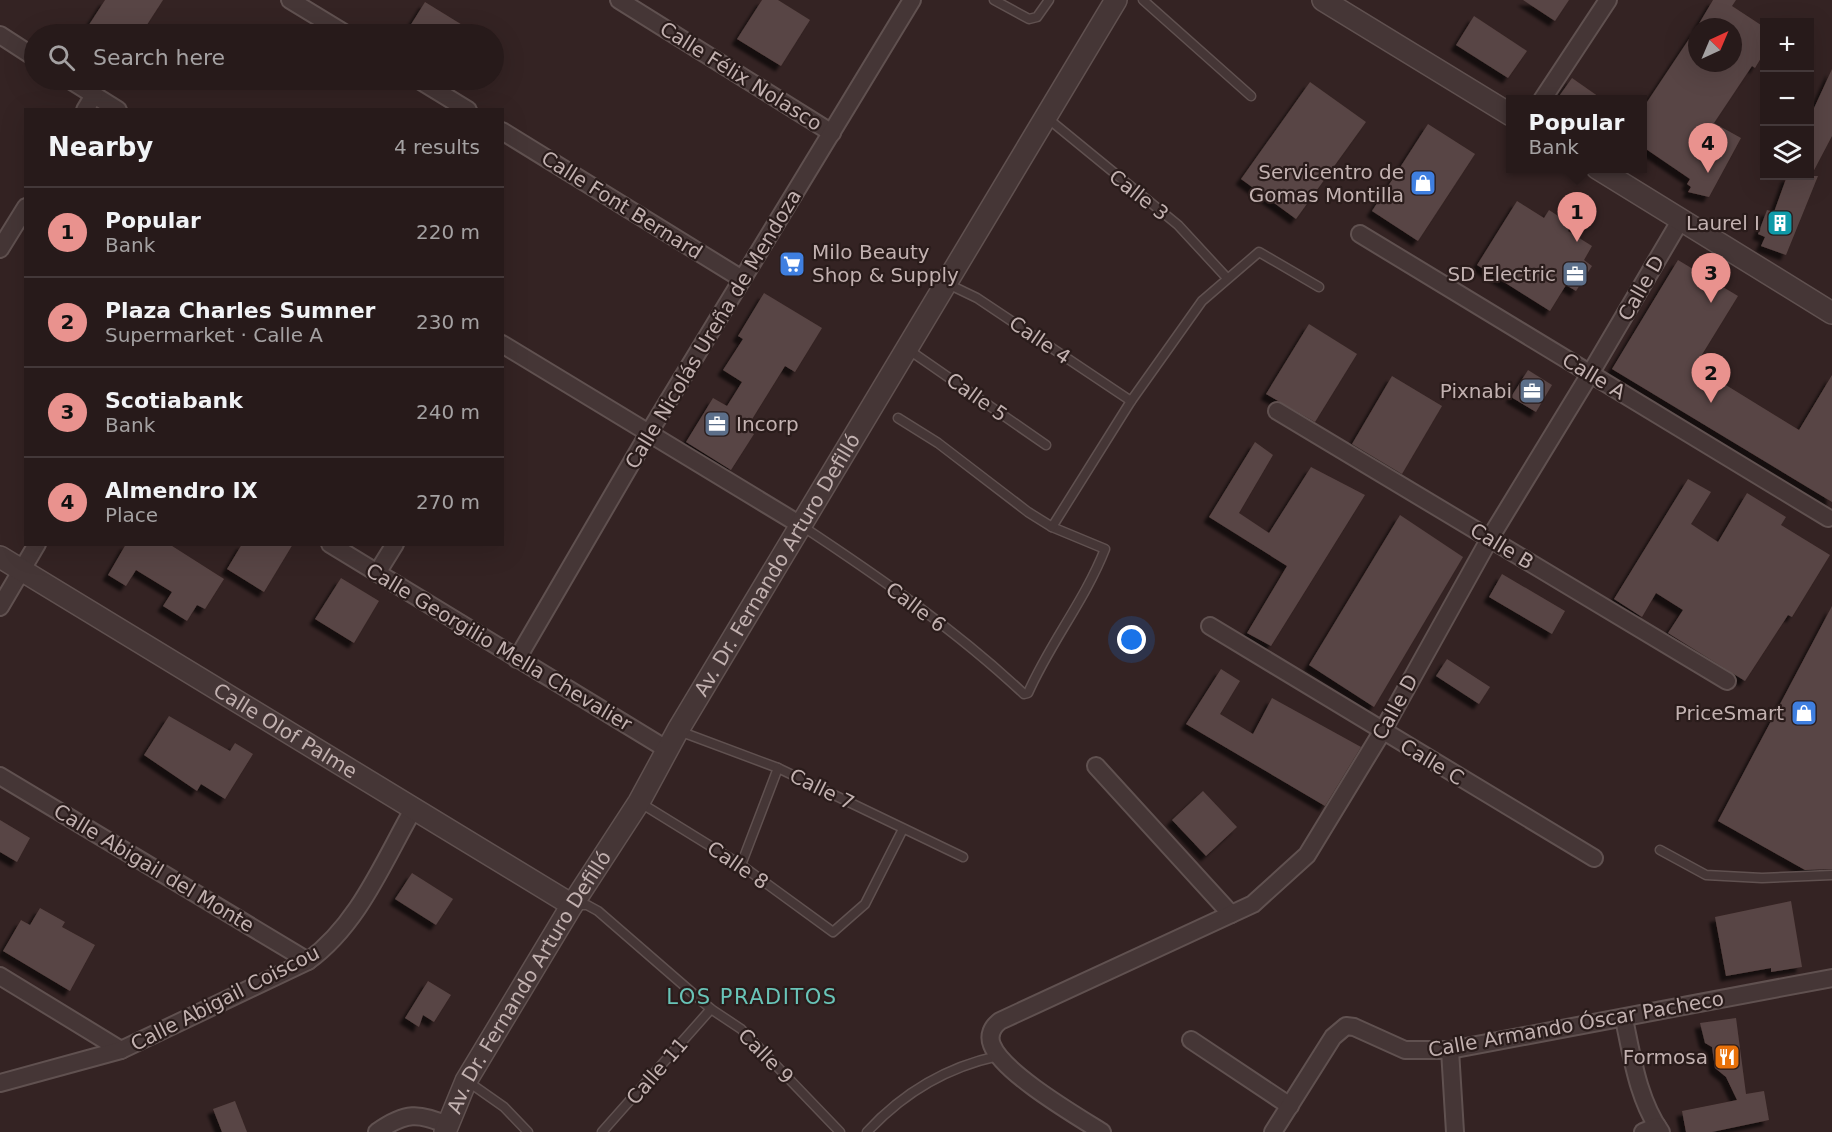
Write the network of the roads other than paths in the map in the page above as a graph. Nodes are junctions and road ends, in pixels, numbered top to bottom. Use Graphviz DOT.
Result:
graph roads {
  1 [pos="290,0"];
  2 [pos="619,0"];
  3 [pos="912,0"];
  4 [pos="994,0"];
  5 [pos="1048,0"];
  6 [pos="1116,0"];
  7 [pos="1143,0"];
  8 [pos="1323,0"];
  9 [pos="1608,0"];
  10 [pos="330,24"];
  11 [pos="0,35"];
  12 [pos="24,51"];
  13 [pos="86,90"];
  14 [pos="435,90"];
  15 [pos="94,95"];
  16 [pos="1545,95"];
  17 [pos="1251,96"];
  18 [pos="86,108"];
  19 [pos="115,108"];
  20 [pos="465,108"];
  21 [pos="1506,112"];
  22 [pos="1045,117"];
  23 [pos="504,132"];
  24 [pos="832,133"];
  25 [pos="1605,173"];
  26 [pos="24,210"];
  27 [pos="1680,220"];
  28 [pos="1360,234"];
  29 [pos="0,249"];
  30 [pos="1227,278"];
  31 [pos="742,279"];
  32 [pos="947,284"];
  33 [pos="1319,287"];
  34 [pos="1832,313"];
  35 [pos="507,347"];
  36 [pos="908,349"];
  37 [pos="1590,374"];
  38 [pos="1131,401"];
  39 [pos="1277,411"];
  40 [pos="898,418"];
  41 [pos="650,431"];
  42 [pos="1046,445"];
  43 [pos="1828,518"];
  44 [pos="802,526"];
  45 [pos="1052,527"];
  46 [pos="1490,538"];
  47 [pos="36,546"];
  48 [pos="333,546"];
  49 [pos="394,546"];
  50 [pos="0,556"];
  51 [pos="22,571"];
  52 [pos="378,573"];
  53 [pos="0,607"];
  54 [pos="1210,626"];
  55 [pos="517,659"];
  56 [pos="1727,681"];
  57 [pos="678,730"];
  58 [pos="1382,732"];
  59 [pos="668,750"];
  60 [pos="1096,766"];
  61 [pos="778,768"];
  62 [pos="0,776"];
  63 [pos="639,802"];
  64 [pos="414,808"];
  65 [pos="903,829"];
  66 [pos="1660,850"];
  67 [pos="963,857"];
  68 [pos="1594,858"];
  69 [pos="741,865"];
  70 [pos="1832,875"];
  71 [pos="572,905"];
  72 [pos="1231,914"];
  73 [pos="308,961"];
  74 [pos="0,976"];
  75 [pos="1832,978"];
  76 [pos="711,1009"];
  77 [pos="1624,1019"];
  78 [pos="1191,1040"];
  79 [pos="121,1050"];
  80 [pos="1450,1050"];
  81 [pos="998,1056"];
  82 [pos="466,1081"];
  83 [pos="0,1083"];
  84 [pos="1290,1106"];
  85 [pos="1096,1128"];
  86 [pos="447,1129"];
  87 [pos="1654,1130"];
  88 [pos="377,1132"];
  89 [pos="528,1132"];
  90 [pos="602,1132"];
  91 [pos="840,1132"];
  92 [pos="867,1132"];
  93 [pos="1074,1132"];
  94 [pos="1273,1132"];
  95 [pos="1455,1132"];
  1 -- 10 [label="street"];
  2 -- 24 [label="street, Calle Félix Nolasco"];
  3 -- 24 [label="street, Calle Nicolás Ureña de Mendoza"];
  4 -- 5 [label="lane"];
  6 -- 22 [label="street, Av. Dr. Fernando Arturo Defilló"];
  7 -- 17 [label="lane"];
  8 -- 21 [label="street"];
  9 -- 16 [label="street"];
  11 -- 12 [label="street"];
  13 -- 15 [label="street"];
  14 -- 20 [label="street"];
  15 -- 18 [label="street"];
  15 -- 19 [label="street"];
  22 -- 30 [label="lane, Calle 3"];
  22 -- 32 [label="street, Av. Dr. Fernando Arturo Defilló"];
  23 -- 31 [label="street, Calle Font Bernard"];
  24 -- 31 [label="street, Calle Nicolás Ureña de Mendoza"];
  25 -- 27 [label="street"];
  26 -- 29 [label="street"];
  27 -- 34 [label="street"];
  27 -- 37 [label="street, Calle D"];
  28 -- 37 [label="street, Calle A"];
  30 -- 33 [label="lane"];
  30 -- 38 [label="lane"];
  31 -- 41 [label="street, Calle Nicolás Ureña de Mendoza"];
  32 -- 36 [label="street, Av. Dr. Fernando Arturo Defilló"];
  32 -- 38 [label="lane, Calle 4"];
  35 -- 41 [label="street"];
  36 -- 42 [label="lane, Calle 5"];
  36 -- 44 [label="street, Av. Dr. Fernando Arturo Defilló"];
  37 -- 43 [label="street, Calle A"];
  37 -- 46 [label="street, Calle D"];
  38 -- 45 [label="lane"];
  39 -- 46 [label="street, Calle B"];
  40 -- 45 [label="lane"];
  41 -- 44 [label="street"];
  41 -- 55 [label="street, Calle Nicolás Ureña de Mendoza"];
  44 -- 45 [label="lane, Calle 6"];
  44 -- 57 [label="street, Av. Dr. Fernando Arturo Defilló"];
  46 -- 56 [label="street, Calle B"];
  46 -- 58 [label="street, Calle D"];
  47 -- 51 [label="street"];
  48 -- 52 [label="street, Calle Georgilio Mella Chevalier"];
  49 -- 52 [label="street"];
  50 -- 51 [label="street, Calle Olof Palme"];
  51 -- 53 [label="street"];
  51 -- 64 [label="street, Calle Olof Palme"];
  52 -- 55 [label="street, Calle Georgilio Mella Chevalier"];
  54 -- 58 [label="street, Calle C"];
  55 -- 59 [label="street, Calle Georgilio Mella Chevalier"];
  57 -- 59 [label="street, Av. Dr. Fernando Arturo Defilló"];
  57 -- 61 [label="lane, Calle 7"];
  58 -- 68 [label="street, Calle C"];
  58 -- 72 [label="street, Calle D"];
  59 -- 63 [label="street, Av. Dr. Fernando Arturo Defilló"];
  60 -- 72 [label="street"];
  61 -- 65 [label="lane, Calle 7"];
  61 -- 69 [label="lane"];
  62 -- 73 [label="street, Calle Abigail del Monte"];
  63 -- 69 [label="lane, Calle 8"];
  63 -- 71 [label="street, Av. Dr. Fernando Arturo Defilló"];
  64 -- 71 [label="street, Calle Olof Palme"];
  64 -- 73 [label="street, Calle Abigail Coiscou"];
  65 -- 67 [label="lane, Calle 7"];
  65 -- 69 [label="lane, Calle 8"];
  66 -- 70 [label="lane"];
  71 -- 76 [label="lane, Calle 9"];
  71 -- 82 [label="street, Av. Dr. Fernando Arturo Defilló"];
  72 -- 81 [label="street, Calle D"];
  73 -- 79 [label="street, Calle Abigail Coiscou"];
  74 -- 79 [label="street"];
  75 -- 77 [label="street, Calle Armando Óscar Pacheco"];
  76 -- 90 [label="lane, Calle 11"];
  76 -- 91 [label="lane, Calle 9"];
  77 -- 80 [label="street, Calle Armando Óscar Pacheco"];
  77 -- 87 [label="street"];
  78 -- 84 [label="street"];
  79 -- 83 [label="street, Calle Abigail Coiscou"];
  80 -- 84 [label="street, Calle Armando Óscar Pacheco"];
  80 -- 95 [label="street"];
  81 -- 85 [label="street"];
  81 -- 92 [label="lane"];
  82 -- 86 [label="street, Av. Dr. Fernando Arturo Defilló"];
  82 -- 89 [label="lane"];
  84 -- 94 [label="street, Calle Armando Óscar Pacheco"];
  85 -- 93 [label="street"];
  86 -- 88 [label="street"];
}
